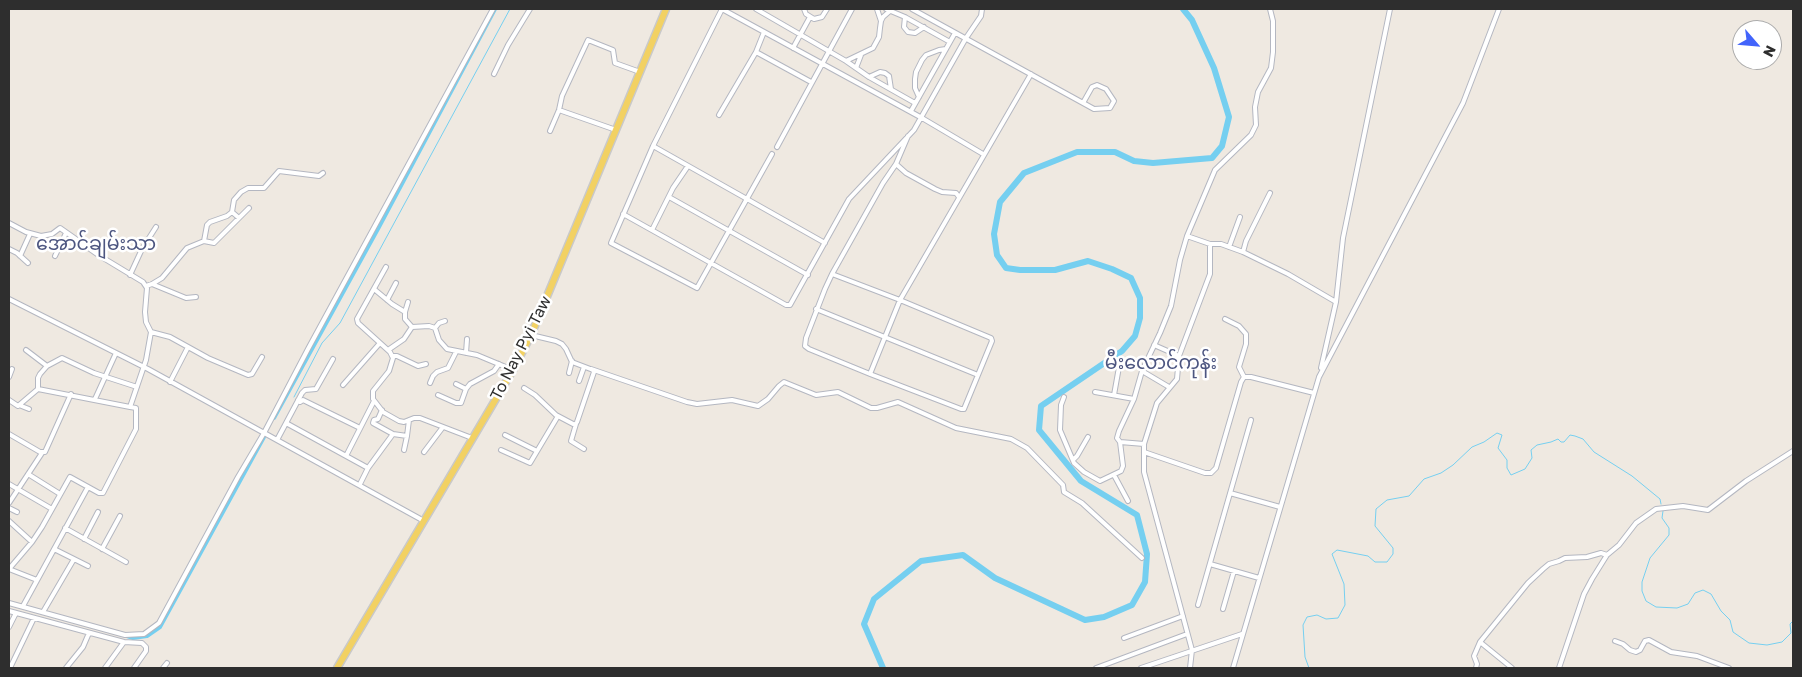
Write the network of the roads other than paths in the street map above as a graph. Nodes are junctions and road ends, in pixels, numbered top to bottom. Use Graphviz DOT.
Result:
graph roads {
  1 [pos="492,9"];
  2 [pos="530,9"];
  3 [pos="666,9"];
  4 [pos="722,9"];
  5 [pos="756,9"];
  6 [pos="804,9"];
  7 [pos="827,9"];
  8 [pos="852,9"];
  9 [pos="877,9"];
  10 [pos="888,9"];
  11 [pos="912,9"];
  12 [pos="982,9"];
  13 [pos="1270,9"];
  14 [pos="1390,9"];
  15 [pos="1498,9"];
  16 [pos="810,17"];
  17 [pos="905,17"];
  18 [pos="881,21"];
  19 [pos="924,27"];
  20 [pos="764,32"];
  21 [pos="801,33"];
  22 [pos="955,33"];
  23 [pos="966,38"];
  24 [pos="950,42"];
  25 [pos="793,48"];
  26 [pos="829,49"];
  27 [pos="946,49"];
  28 [pos="756,52"];
  29 [pos="860,55"];
  30 [pos="846,61"];
  31 [pos="821,64"];
  32 [pos="856,68"];
  33 [pos="640,72"];
  34 [pos="494,74"];
  35 [pos="1031,74"];
  36 [pos="869,77"];
  37 [pos="812,82"];
  38 [pos="891,89"];
  39 [pos="919,97"];
  40 [pos="915,103"];
  41 [pos="1083,103"];
  42 [pos="559,110"];
  43 [pos="910,111"];
  44 [pos="719,116"];
  45 [pos="922,118"];
  46 [pos="616,130"];
  47 [pos="550,131"];
  48 [pos="908,136"];
  49 [pos="653,146"];
  50 [pos="776,147"];
  51 [pos="772,154"];
  52 [pos="984,154"];
  53 [pos="896,164"];
  54 [pos="688,166"];
  55 [pos="323,173"];
  56 [pos="1270,194"];
  57 [pos="669,196"];
  58 [pos="959,196"];
  59 [pos="747,199"];
  60 [pos="249,208"];
  61 [pos="232,212"];
  62 [pos="623,214"];
  63 [pos="1240,217"];
  64 [pos="239,218"];
  65 [pos="9,222"];
  66 [pos="156,226"];
  67 [pos="652,230"];
  68 [pos="729,231"];
  69 [pos="66,233"];
  70 [pos="30,234"];
  71 [pos="1187,236"];
  72 [pos="204,241"];
  73 [pos="825,243"];
  74 [pos="1210,244"];
  75 [pos="1229,247"];
  76 [pos="9,249"];
  77 [pos="1243,252"];
  78 [pos="20,256"];
  79 [pos="55,256"];
  80 [pos="28,263"];
  81 [pos="711,263"];
  82 [pos="386,267"];
  83 [pos="832,274"];
  84 [pos="130,275"];
  85 [pos="808,275"];
  86 [pos="396,283"];
  87 [pos="152,284"];
  88 [pos="146,286"];
  89 [pos="374,289"];
  90 [pos="196,297"];
  91 [pos="9,299"];
  92 [pos="387,300"];
  93 [pos="900,300"];
  94 [pos="408,302"];
  95 [pos="1336,302"];
  96 [pos="816,309"];
  97 [pos="405,312"];
  98 [pos="1226,319"];
  99 [pos="445,321"];
  100 [pos="412,327"];
  101 [pos="435,328"];
  102 [pos="151,332"];
  103 [pos="532,335"];
  104 [pos="885,337"];
  105 [pos="467,339"];
  106 [pos="380,343"];
  107 [pos="1154,344"];
  108 [pos="188,347"];
  109 [pos="26,350"];
  110 [pos="388,350"];
  111 [pos="456,352"];
  112 [pos="116,353"];
  113 [pos="466,353"];
  114 [pos="392,356"];
  115 [pos="1179,356"];
  116 [pos="262,357"];
  117 [pos="333,359"];
  118 [pos="572,361"];
  119 [pos="426,364"];
  120 [pos="499,364"];
  121 [pos="47,366"];
  122 [pos="584,367"];
  123 [pos="1119,367"];
  124 [pos="144,368"];
  125 [pos="12,369"];
  126 [pos="591,369"];
  127 [pos="512,370"];
  128 [pos="1142,372"];
  129 [pos="569,373"];
  130 [pos="870,374"];
  131 [pos="978,375"];
  132 [pos="9,377"];
  133 [pos="104,377"];
  134 [pos="1244,377"];
  135 [pos="1319,377"];
  136 [pos="579,381"];
  137 [pos="170,382"];
  138 [pos="430,382"];
  139 [pos="456,384"];
  140 [pos="343,385"];
  141 [pos="137,387"];
  142 [pos="1169,387"];
  143 [pos="524,388"];
  144 [pos="38,389"];
  145 [pos="466,389"];
  146 [pos="1095,392"];
  147 [pos="1314,393"];
  148 [pos="71,394"];
  149 [pos="438,395"];
  150 [pos="1114,395"];
  151 [pos="1064,397"];
  152 [pos="95,399"];
  153 [pos="1134,399"];
  154 [pos="9,400"];
  155 [pos="298,400"];
  156 [pos="374,401"];
  157 [pos="19,405"];
  158 [pos="130,407"];
  159 [pos="29,409"];
  160 [pos="382,410"];
  161 [pos="558,416"];
  162 [pos="409,420"];
  163 [pos="1251,420"];
  164 [pos="286,423"];
  165 [pos="576,424"];
  166 [pos="443,427"];
  167 [pos="360,428"];
  168 [pos="265,434"];
  169 [pos="393,434"];
  170 [pos="9,435"];
  171 [pos="505,435"];
  172 [pos="408,436"];
  173 [pos="472,438"];
  174 [pos="1088,438"];
  175 [pos="277,440"];
  176 [pos="1120,442"];
  177 [pos="1144,444"];
  178 [pos="584,449"];
  179 [pos="404,450"];
  180 [pos="501,450"];
  181 [pos="537,451"];
  182 [pos="1793,451"];
  183 [pos="42,452"];
  184 [pos="424,452"];
  185 [pos="1144,452"];
  186 [pos="346,456"];
  187 [pos="1073,460"];
  188 [pos="368,468"];
  189 [pos="28,474"];
  190 [pos="1114,475"];
  191 [pos="9,484"];
  192 [pos="360,484"];
  193 [pos="88,487"];
  194 [pos="18,489"];
  195 [pos="1230,493"];
  196 [pos="60,494"];
  197 [pos="1128,501"];
  198 [pos="9,503"];
  199 [pos="1280,507"];
  200 [pos="9,508"];
  201 [pos="52,509"];
  202 [pos="17,512"];
  203 [pos="98,512"];
  204 [pos="120,516"];
  205 [pos="9,521"];
  206 [pos="424,521"];
  207 [pos="65,528"];
  208 [pos="84,539"];
  209 [pos="32,542"];
  210 [pos="54,549"];
  211 [pos="102,549"];
  212 [pos="1608,555"];
  213 [pos="1142,558"];
  214 [pos="74,559"];
  215 [pos="126,562"];
  216 [pos="1210,564"];
  217 [pos="88,566"];
  218 [pos="9,569"];
  219 [pos="1234,571"];
  220 [pos="1259,578"];
  221 [pos="37,580"];
  222 [pos="9,603"];
  223 [pos="1198,605"];
  224 [pos="22,606"];
  225 [pos="1223,610"];
  226 [pos="9,611"];
  227 [pos="43,612"];
  228 [pos="16,613"];
  229 [pos="1183,616"];
  230 [pos="34,618"];
  231 [pos="9,627"];
  232 [pos="89,633"];
  233 [pos="1187,634"];
  234 [pos="1242,634"];
  235 [pos="1124,638"];
  236 [pos="1615,641"];
  237 [pos="124,642"];
  238 [pos="1480,642"];
  239 [pos="1192,650"];
  240 [pos="167,663"];
  241 [pos="10,668"];
  242 [pos="66,668"];
  243 [pos="105,668"];
  244 [pos="134,668"];
  245 [pos="163,668"];
  246 [pos="337,668"];
  247 [pos="1096,668"];
  248 [pos="1141,668"];
  249 [pos="1190,668"];
  250 [pos="1233,668"];
  251 [pos="1476,668"];
  252 [pos="1512,668"];
  253 [pos="1559,668"];
  254 [pos="1729,668"];
  1 -- 168 [label="street"];
  2 -- 34 [label="street"];
  3 -- 33 [label="main road, To Nay Pyi Taw"];
  4 -- 20 [label="street"];
  4 -- 49 [label="street"];
  5 -- 21 [label="street"];
  6 -- 16 [label="street"];
  7 -- 16 [label="street"];
  8 -- 26 [label="street"];
  9 -- 18 [label="street"];
  10 -- 17 [label="street"];
  10 -- 18 [label="street"];
  11 -- 22 [label="street"];
  12 -- 23 [label="street"];
  13 -- 71 [label="street"];
  14 -- 95 [label="street"];
  15 -- 135 [label="street"];
  16 -- 21 [label="street"];
  17 -- 19 [label="street"];
  17 -- 19 [label="street"];
  18 -- 29 [label="street"];
  19 -- 24 [label="street"];
  20 -- 25 [label="street"];
  20 -- 28 [label="street"];
  21 -- 25 [label="street"];
  21 -- 26 [label="street"];
  22 -- 23 [label="street"];
  22 -- 24 [label="street"];
  23 -- 35 [label="street"];
  23 -- 45 [label="street"];
  24 -- 27 [label="street"];
  25 -- 31 [label="street"];
  26 -- 30 [label="street"];
  26 -- 31 [label="street"];
  27 -- 39 [label="street"];
  27 -- 39 [label="street"];
  28 -- 37 [label="street"];
  28 -- 44 [label="street"];
  29 -- 30 [label="street"];
  29 -- 32 [label="street"];
  30 -- 32 [label="street"];
  31 -- 37 [label="street"];
  31 -- 43 [label="street"];
  32 -- 36 [label="street"];
  33 -- 42 [label="street"];
  33 -- 46 [label="main road, To Nay Pyi Taw"];
  35 -- 41 [label="street"];
  35 -- 52 [label="street"];
  36 -- 38 [label="street"];
  36 -- 38 [label="street"];
  37 -- 50 [label="street"];
  38 -- 40 [label="street"];
  39 -- 40 [label="street"];
  40 -- 43 [label="street"];
  41 -- 41 [label="street"];
  42 -- 46 [label="street"];
  42 -- 47 [label="street"];
  43 -- 45 [label="street"];
  45 -- 48 [label="street"];
  45 -- 52 [label="street"];
  46 -- 103 [label="main road, To Nay Pyi Taw"];
  48 -- 53 [label="street"];
  48 -- 73 [label="street"];
  49 -- 54 [label="street"];
  49 -- 62 [label="street"];
  51 -- 59 [label="street"];
  52 -- 58 [label="street"];
  53 -- 58 [label="street"];
  53 -- 83 [label="street"];
  54 -- 57 [label="street"];
  54 -- 59 [label="street"];
  55 -- 61 [label="street"];
  56 -- 77 [label="street"];
  57 -- 67 [label="street"];
  57 -- 68 [label="street"];
  58 -- 93 [label="street"];
  59 -- 68 [label="street"];
  59 -- 73 [label="street"];
  60 -- 64 [label="street"];
  61 -- 64 [label="street"];
  61 -- 72 [label="street"];
  62 -- 67 [label="street"];
  62 -- 81 [label="street"];
  63 -- 75 [label="street"];
  64 -- 72 [label="street"];
  65 -- 70 [label="street"];
  66 -- 84 [label="street"];
  67 -- 81 [label="street"];
  68 -- 81 [label="street"];
  68 -- 85 [label="street"];
  69 -- 70 [label="street"];
  69 -- 79 [label="street"];
  69 -- 84 [label="street"];
  70 -- 78 [label="street"];
  71 -- 74 [label="street"];
  71 -- 107 [label="street"];
  72 -- 87 [label="street"];
  73 -- 85 [label="street"];
  74 -- 75 [label="street"];
  74 -- 115 [label="street"];
  75 -- 77 [label="street"];
  76 -- 78 [label="street"];
  77 -- 95 [label="street"];
  78 -- 80 [label="street"];
  81 -- 85 [label="street"];
  82 -- 89 [label="street"];
  83 -- 93 [label="street"];
  83 -- 96 [label="street"];
  84 -- 88 [label="street"];
  86 -- 92 [label="street"];
  87 -- 88 [label="street"];
  87 -- 90 [label="street"];
  88 -- 102 [label="street"];
  89 -- 92 [label="street"];
  89 -- 106 [label="street"];
  91 -- 112 [label="street"];
  92 -- 97 [label="street"];
  93 -- 104 [label="street"];
  93 -- 131 [label="street"];
  94 -- 97 [label="street"];
  95 -- 135 [label="street"];
  96 -- 104 [label="street"];
  96 -- 130 [label="street"];
  97 -- 100 [label="street"];
  98 -- 134 [label="street"];
  99 -- 101 [label="street"];
  100 -- 101 [label="street"];
  100 -- 110 [label="street"];
  101 -- 111 [label="street"];
  102 -- 108 [label="street"];
  102 -- 124 [label="street"];
  103 -- 118 [label="street"];
  103 -- 127 [label="main road, To Nay Pyi Taw"];
  104 -- 130 [label="street"];
  104 -- 131 [label="street"];
  105 -- 113 [label="street"];
  106 -- 110 [label="street"];
  106 -- 140 [label="street"];
  107 -- 115 [label="street"];
  107 -- 128 [label="street"];
  108 -- 116 [label="street"];
  108 -- 137 [label="street"];
  109 -- 121 [label="street"];
  110 -- 114 [label="street"];
  111 -- 113 [label="street"];
  111 -- 138 [label="street"];
  112 -- 124 [label="street"];
  112 -- 133 [label="street"];
  113 -- 120 [label="street"];
  114 -- 119 [label="street"];
  114 -- 156 [label="street"];
  115 -- 142 [label="street"];
  117 -- 155 [label="street"];
  118 -- 122 [label="street"];
  118 -- 129 [label="street"];
  120 -- 127 [label="street"];
  120 -- 145 [label="street"];
  121 -- 133 [label="street"];
  121 -- 144 [label="street"];
  122 -- 126 [label="street"];
  122 -- 136 [label="street"];
  123 -- 150 [label="street"];
  124 -- 137 [label="street"];
  124 -- 141 [label="street"];
  125 -- 132 [label="street"];
  126 -- 165 [label="street"];
  126 -- 213 [label="street"];
  127 -- 173 [label="main road, To Nay Pyi Taw"];
  128 -- 142 [label="street"];
  128 -- 153 [label="street"];
  130 -- 131 [label="street"];
  133 -- 141 [label="street"];
  133 -- 152 [label="street"];
  134 -- 147 [label="street"];
  134 -- 185 [label="street"];
  135 -- 147 [label="street"];
  137 -- 168 [label="street"];
  139 -- 145 [label="street"];
  141 -- 158 [label="street"];
  142 -- 177 [label="street"];
  143 -- 161 [label="street"];
  144 -- 148 [label="street"];
  144 -- 157 [label="street"];
  145 -- 149 [label="street"];
  146 -- 150 [label="street"];
  147 -- 199 [label="street"];
  148 -- 152 [label="street"];
  148 -- 183 [label="street"];
  150 -- 153 [label="street"];
  151 -- 187 [label="street"];
  152 -- 158 [label="street"];
  153 -- 176 [label="street"];
  154 -- 157 [label="street"];
  155 -- 164 [label="street"];
  155 -- 167 [label="street"];
  156 -- 160 [label="street"];
  156 -- 167 [label="street"];
  157 -- 159 [label="street"];
  158 -- 193 [label="street"];
  160 -- 162 [label="street"];
  160 -- 169 [label="street"];
  161 -- 165 [label="street"];
  161 -- 181 [label="street"];
  162 -- 166 [label="street"];
  162 -- 172 [label="street"];
  163 -- 195 [label="street"];
  164 -- 175 [label="street"];
  164 -- 186 [label="street"];
  165 -- 178 [label="street"];
  166 -- 173 [label="street"];
  166 -- 184 [label="street"];
  167 -- 186 [label="street"];
  168 -- 175 [label="street"];
  168 -- 227 [label="street"];
  169 -- 172 [label="street"];
  169 -- 188 [label="street"];
  170 -- 183 [label="street"];
  171 -- 181 [label="street"];
  172 -- 179 [label="street"];
  173 -- 206 [label="main road, To Nay Pyi Taw"];
  174 -- 187 [label="street"];
  175 -- 192 [label="street"];
  176 -- 177 [label="street"];
  176 -- 190 [label="street"];
  177 -- 185 [label="street"];
  180 -- 181 [label="street"];
  182 -- 212 [label="street"];
  183 -- 189 [label="street"];
  185 -- 229 [label="street"];
  186 -- 188 [label="street"];
  187 -- 190 [label="street"];
  188 -- 192 [label="street"];
  189 -- 194 [label="street"];
  189 -- 196 [label="street"];
  190 -- 197 [label="street"];
  191 -- 194 [label="street"];
  192 -- 206 [label="street"];
  193 -- 196 [label="street"];
  193 -- 207 [label="street"];
  194 -- 198 [label="street"];
  194 -- 201 [label="street"];
  195 -- 199 [label="street"];
  195 -- 216 [label="street"];
  196 -- 201 [label="street"];
  199 -- 220 [label="street"];
  200 -- 202 [label="street"];
  201 -- 209 [label="street"];
  203 -- 208 [label="street"];
  204 -- 211 [label="street"];
  205 -- 209 [label="street"];
  206 -- 246 [label="main road, To Nay Pyi Taw"];
  207 -- 208 [label="street"];
  207 -- 210 [label="street"];
  208 -- 211 [label="street"];
  209 -- 218 [label="street"];
  210 -- 214 [label="street"];
  210 -- 221 [label="street"];
  211 -- 215 [label="street"];
  212 -- 238 [label="street"];
  212 -- 253 [label="street"];
  214 -- 217 [label="street"];
  214 -- 227 [label="street"];
  216 -- 219 [label="street"];
  216 -- 223 [label="street"];
  218 -- 221 [label="street"];
  219 -- 220 [label="street"];
  219 -- 225 [label="street"];
  220 -- 234 [label="street"];
  221 -- 224 [label="street"];
  222 -- 224 [label="street"];
  224 -- 227 [label="street"];
  226 -- 228 [label="street"];
  228 -- 230 [label="street"];
  228 -- 231 [label="street"];
  229 -- 233 [label="street"];
  229 -- 235 [label="street"];
  230 -- 232 [label="street"];
  230 -- 241 [label="street"];
  232 -- 237 [label="street"];
  232 -- 242 [label="street"];
  233 -- 239 [label="street"];
  233 -- 247 [label="street"];
  234 -- 239 [label="street"];
  234 -- 250 [label="street"];
  236 -- 254 [label="street"];
  237 -- 243 [label="street"];
  237 -- 244 [label="street"];
  238 -- 251 [label="street"];
  238 -- 252 [label="street"];
  239 -- 248 [label="street"];
  239 -- 249 [label="street"];
  240 -- 245 [label="street"];
}
